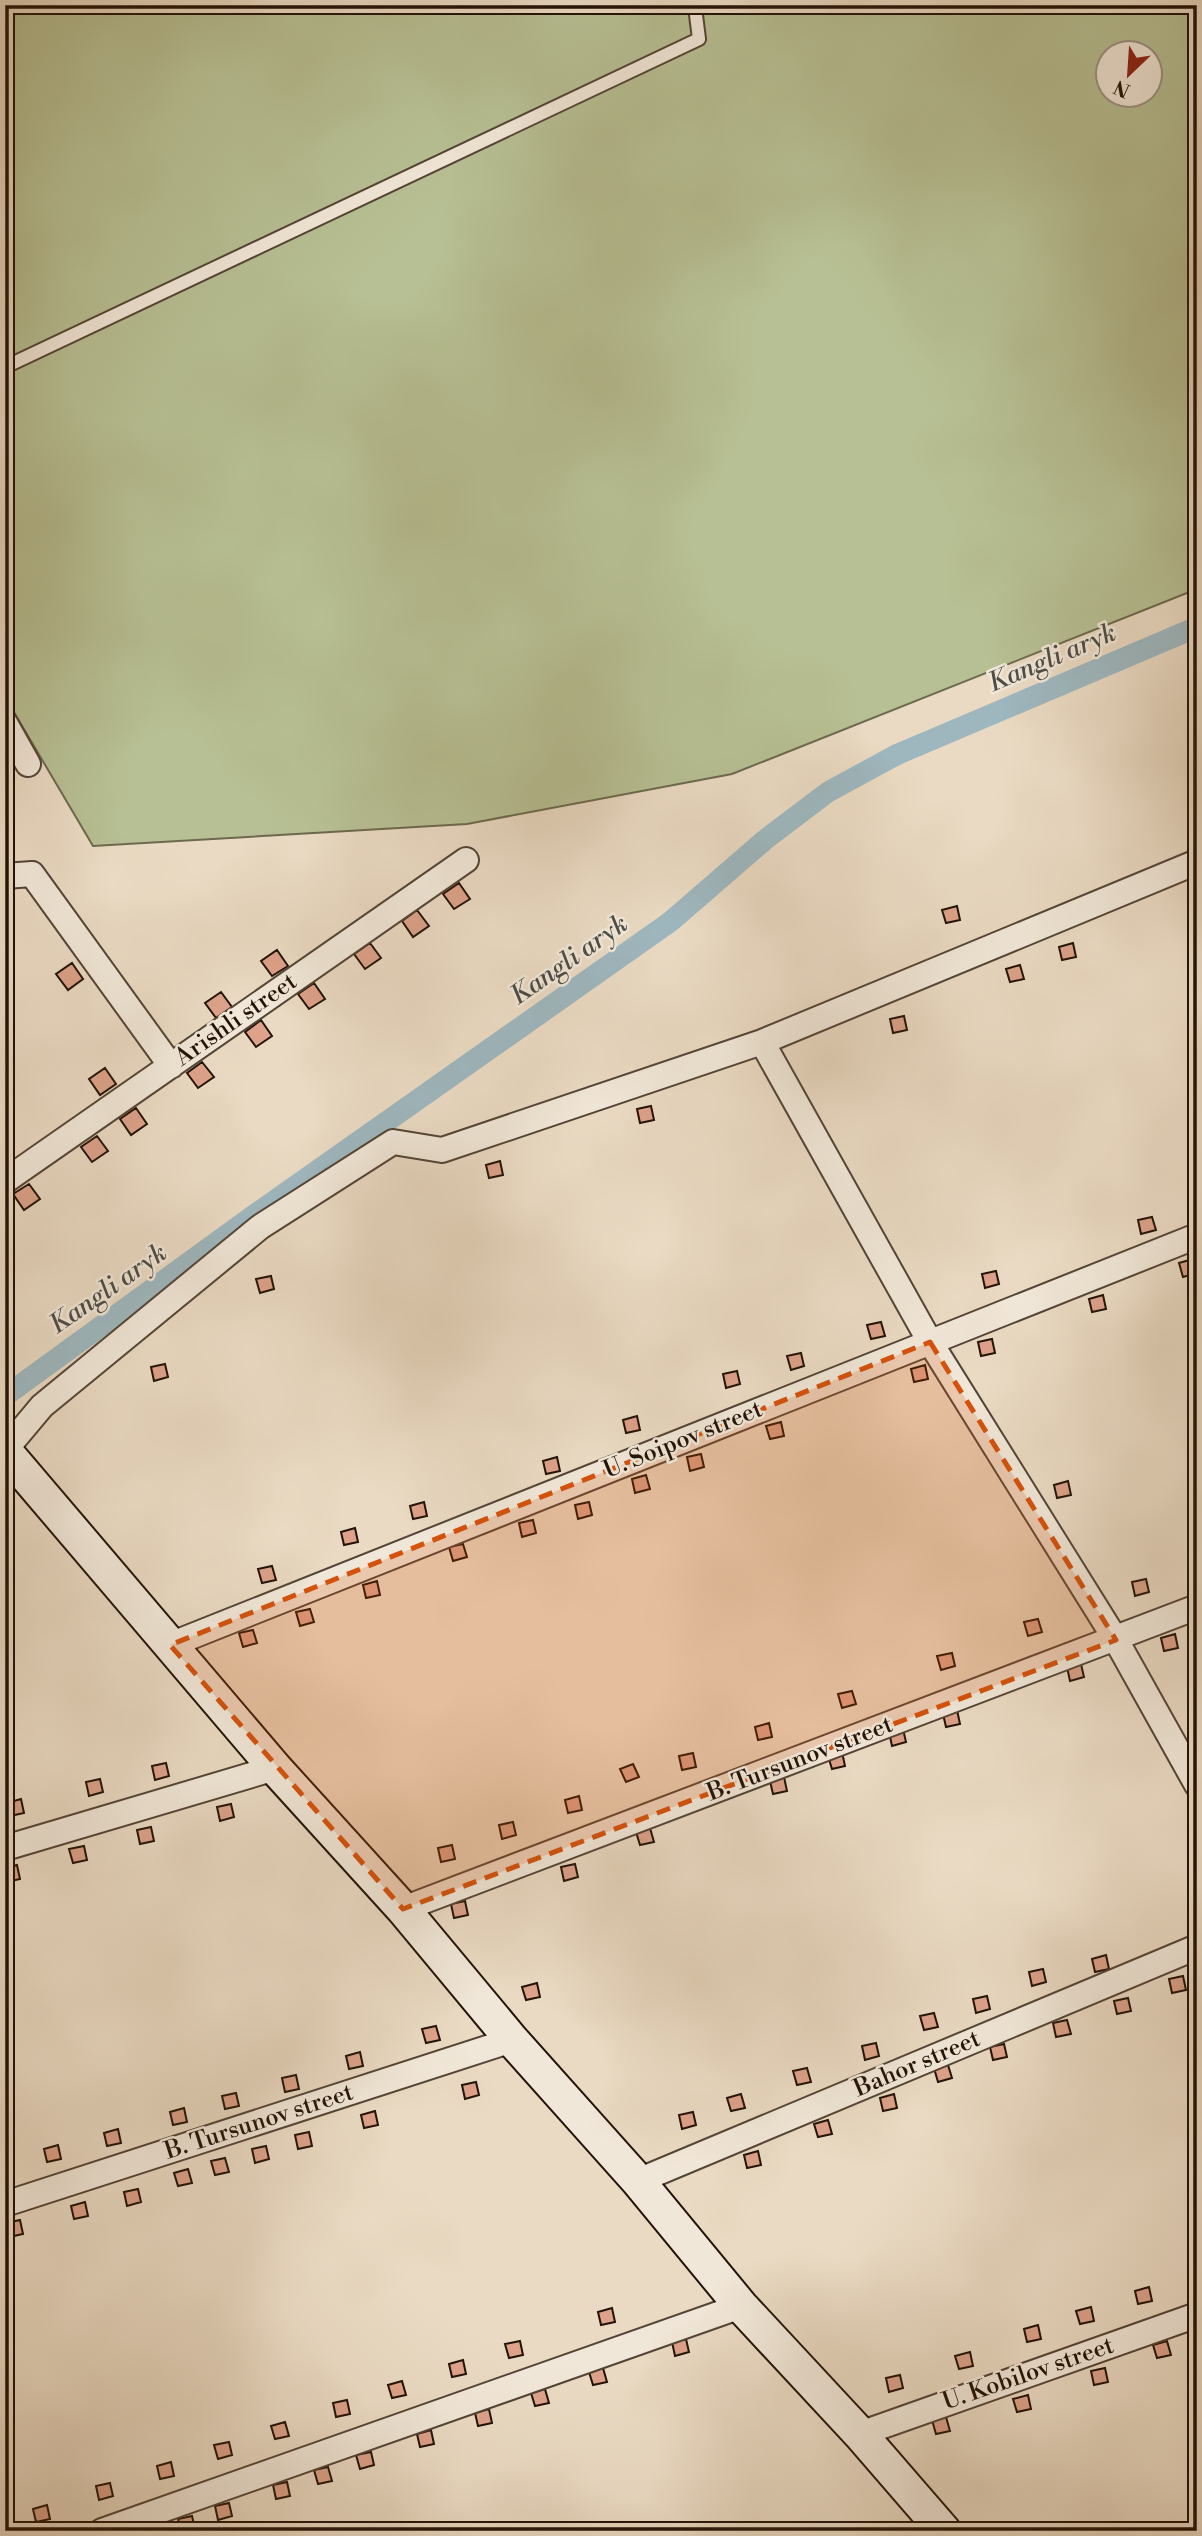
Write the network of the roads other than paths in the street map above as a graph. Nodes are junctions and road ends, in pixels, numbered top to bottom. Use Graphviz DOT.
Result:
graph roads {
  1 [pos="691,5"];
  2 [pos="5,367"];
  3 [pos="5,723"];
  4 [pos="28,764"];
  5 [pos="466,860"];
  6 [pos="1197,862"];
  7 [pos="5,876"];
  8 [pos="762,1042"];
  9 [pos="171,1066"];
  10 [pos="5,1181"];
  11 [pos="1197,1236"];
  12 [pos="930,1342"];
  13 [pos="5,1451"];
  14 [pos="1197,1607"];
  15 [pos="1116,1640"];
  16 [pos="170,1645"];
  17 [pos="275,1768"];
  18 [pos="1197,1785"];
  19 [pos="5,1848"];
  20 [pos="403,1909"];
  21 [pos="1197,1947"];
  22 [pos="512,2040"];
  23 [pos="638,2181"];
  24 [pos="5,2204"];
  25 [pos="741,2306"];
  26 [pos="1197,2315"];
  27 [pos="860,2434"];
  28 [pos="102,2531"];
  29 [pos="944,2531"];
  1 -- 2 [label="lane"];
  3 -- 4 [label="street"];
  5 -- 9 [label="street, Arishli street"];
  6 -- 8 [label="street"];
  7 -- 9 [label="street"];
  8 -- 12 [label="street"];
  8 -- 13 [label="street"];
  9 -- 10 [label="street, Arishli street"];
  11 -- 12 [label="street, U. Soipov street"];
  12 -- 15 [label="street"];
  12 -- 16 [label="street, U. Soipov street"];
  13 -- 16 [label="street"];
  14 -- 15 [label="street, B. Tursunov street"];
  15 -- 18 [label="street"];
  15 -- 20 [label="street, B. Tursunov street"];
  16 -- 17 [label="street"];
  17 -- 19 [label="street"];
  17 -- 20 [label="street"];
  20 -- 22 [label="street"];
  21 -- 23 [label="street, Bahor street"];
  22 -- 23 [label="street"];
  22 -- 24 [label="street, B. Tursunov street"];
  23 -- 25 [label="street"];
  25 -- 27 [label="street"];
  25 -- 28 [label="street"];
  26 -- 27 [label="street, U. Kobilov street"];
  27 -- 29 [label="street"];
}
